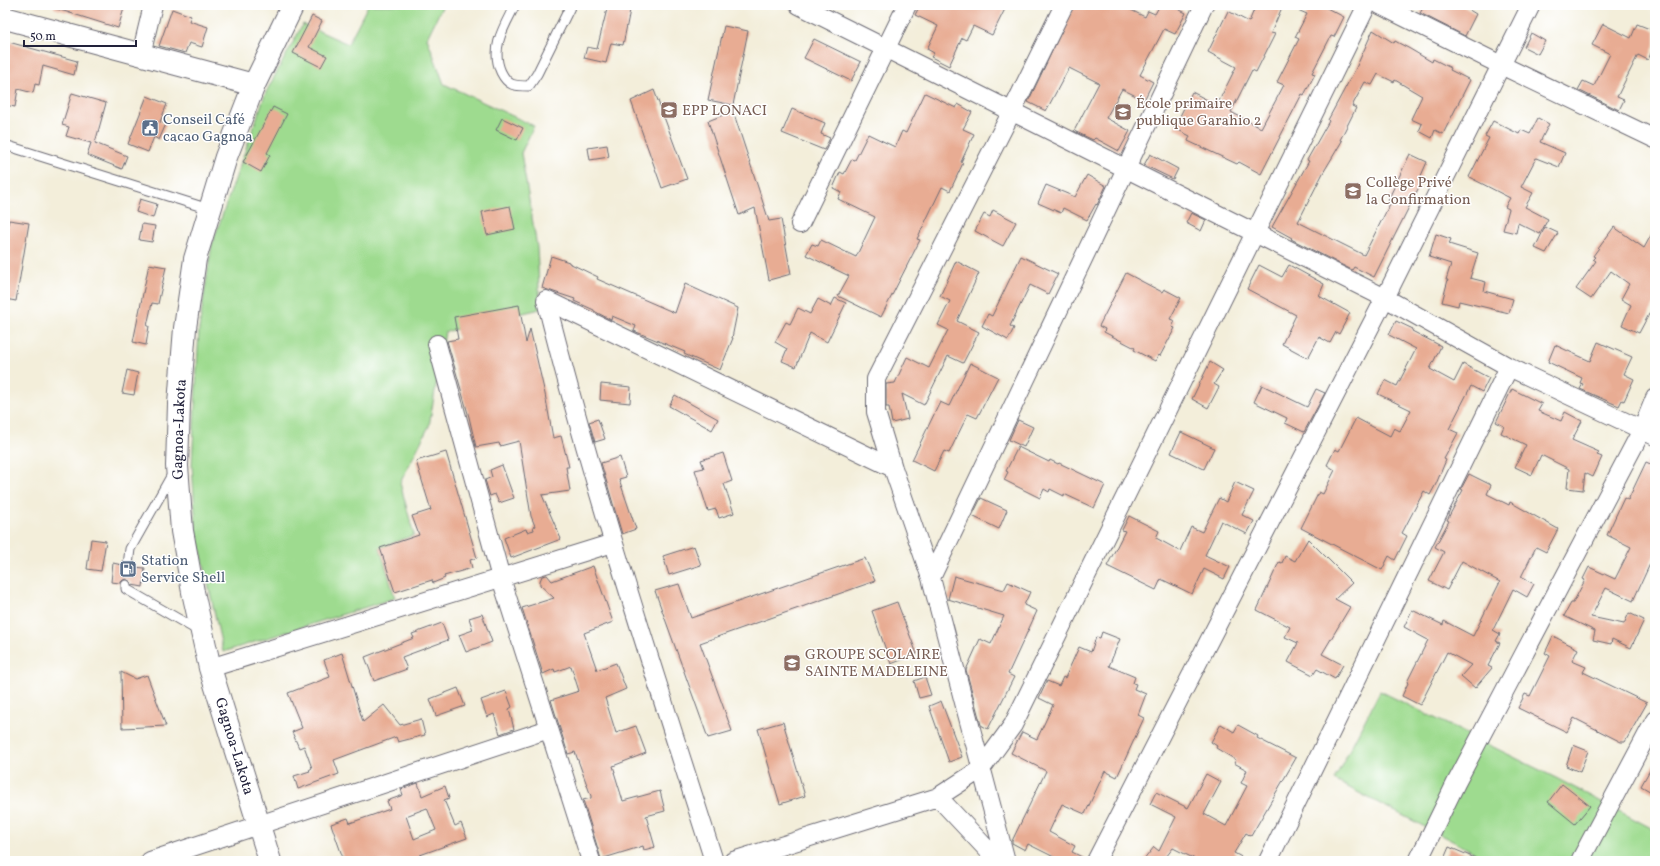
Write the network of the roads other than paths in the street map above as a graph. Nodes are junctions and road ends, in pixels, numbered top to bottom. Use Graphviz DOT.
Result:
graph roads {
  1 [pos="153,5"];
  2 [pos="293,5"];
  3 [pos="515,5"];
  4 [pos="571,5"];
  5 [pos="799,5"];
  6 [pos="908,5"];
  7 [pos="1064,5"];
  8 [pos="1204,5"];
  9 [pos="1367,5"];
  10 [pos="1380,5"];
  11 [pos="1530,5"];
  12 [pos="5,18"];
  13 [pos="886,48"];
  14 [pos="141,55"];
  15 [pos="1501,65"];
  16 [pos="254,85"];
  17 [pos="1012,111"];
  18 [pos="1655,139"];
  19 [pos="5,145"];
  20 [pos="1126,168"];
  21 [pos="209,209"];
  22 [pos="800,224"];
  23 [pos="1255,232"];
  24 [pos="1385,298"];
  25 [pos="437,344"];
  26 [pos="1509,367"];
  27 [pos="1655,398"];
  28 [pos="1648,434"];
  29 [pos="177,466"];
  30 [pos="893,468"];
  31 [pos="613,543"];
  32 [pos="128,565"];
  33 [pos="501,578"];
  34 [pos="931,578"];
  35 [pos="126,584"];
  36 [pos="203,634"];
  37 [pos="210,668"];
  38 [pos="1655,720"];
  39 [pos="549,729"];
  40 [pos="981,769"];
  41 [pos="938,797"];
  42 [pos="259,825"];
  43 [pos="1581,859"];
  44 [pos="150,861"];
  45 [pos="270,861"];
  46 [pos="591,861"];
  47 [pos="714,861"];
  48 [pos="733,861"];
  49 [pos="998,861"];
  50 [pos="1006,861"];
  51 [pos="1096,861"];
  52 [pos="1268,861"];
  53 [pos="1418,861"];
  1 -- 14 [label="street"];
  2 -- 16 [label="main road, Gagnoa-Lakota"];
  3 -- 4 [label="lane"];
  5 -- 13 [label="street"];
  6 -- 13 [label="street"];
  7 -- 17 [label="street"];
  8 -- 20 [label="street"];
  9 -- 23 [label="street"];
  10 -- 15 [label="street"];
  11 -- 15 [label="street"];
  12 -- 14 [label="main road"];
  13 -- 17 [label="street"];
  13 -- 22 [label="street"];
  14 -- 16 [label="main road"];
  15 -- 18 [label="street"];
  15 -- 24 [label="street"];
  16 -- 21 [label="main road, Gagnoa-Lakota"];
  17 -- 20 [label="street"];
  17 -- 30 [label="street"];
  19 -- 21 [label="lane"];
  20 -- 23 [label="street"];
  20 -- 34 [label="street"];
  21 -- 29 [label="main road, Gagnoa-Lakota"];
  23 -- 24 [label="street"];
  23 -- 40 [label="street"];
  24 -- 26 [label="street"];
  24 -- 51 [label="street"];
  25 -- 33 [label="street"];
  26 -- 28 [label="street"];
  26 -- 52 [label="street"];
  27 -- 28 [label="street"];
  28 -- 53 [label="street"];
  29 -- 32 [label="lane"];
  29 -- 36 [label="main road, Gagnoa-Lakota"];
  30 -- 31 [label="street"];
  30 -- 34 [label="street"];
  31 -- 33 [label="street"];
  31 -- 47 [label="street"];
  33 -- 37 [label="street"];
  33 -- 39 [label="street"];
  34 -- 40 [label="street"];
  35 -- 36 [label="lane"];
  36 -- 37 [label="main road, Gagnoa-Lakota"];
  37 -- 42 [label="main road, Gagnoa-Lakota"];
  38 -- 43 [label="street"];
  39 -- 42 [label="street"];
  39 -- 46 [label="street"];
  40 -- 41 [label="street"];
  40 -- 50 [label="street"];
  41 -- 48 [label="street"];
  41 -- 49 [label="street"];
  42 -- 44 [label="street"];
  42 -- 45 [label="main road, Gagnoa-Lakota"];
}
